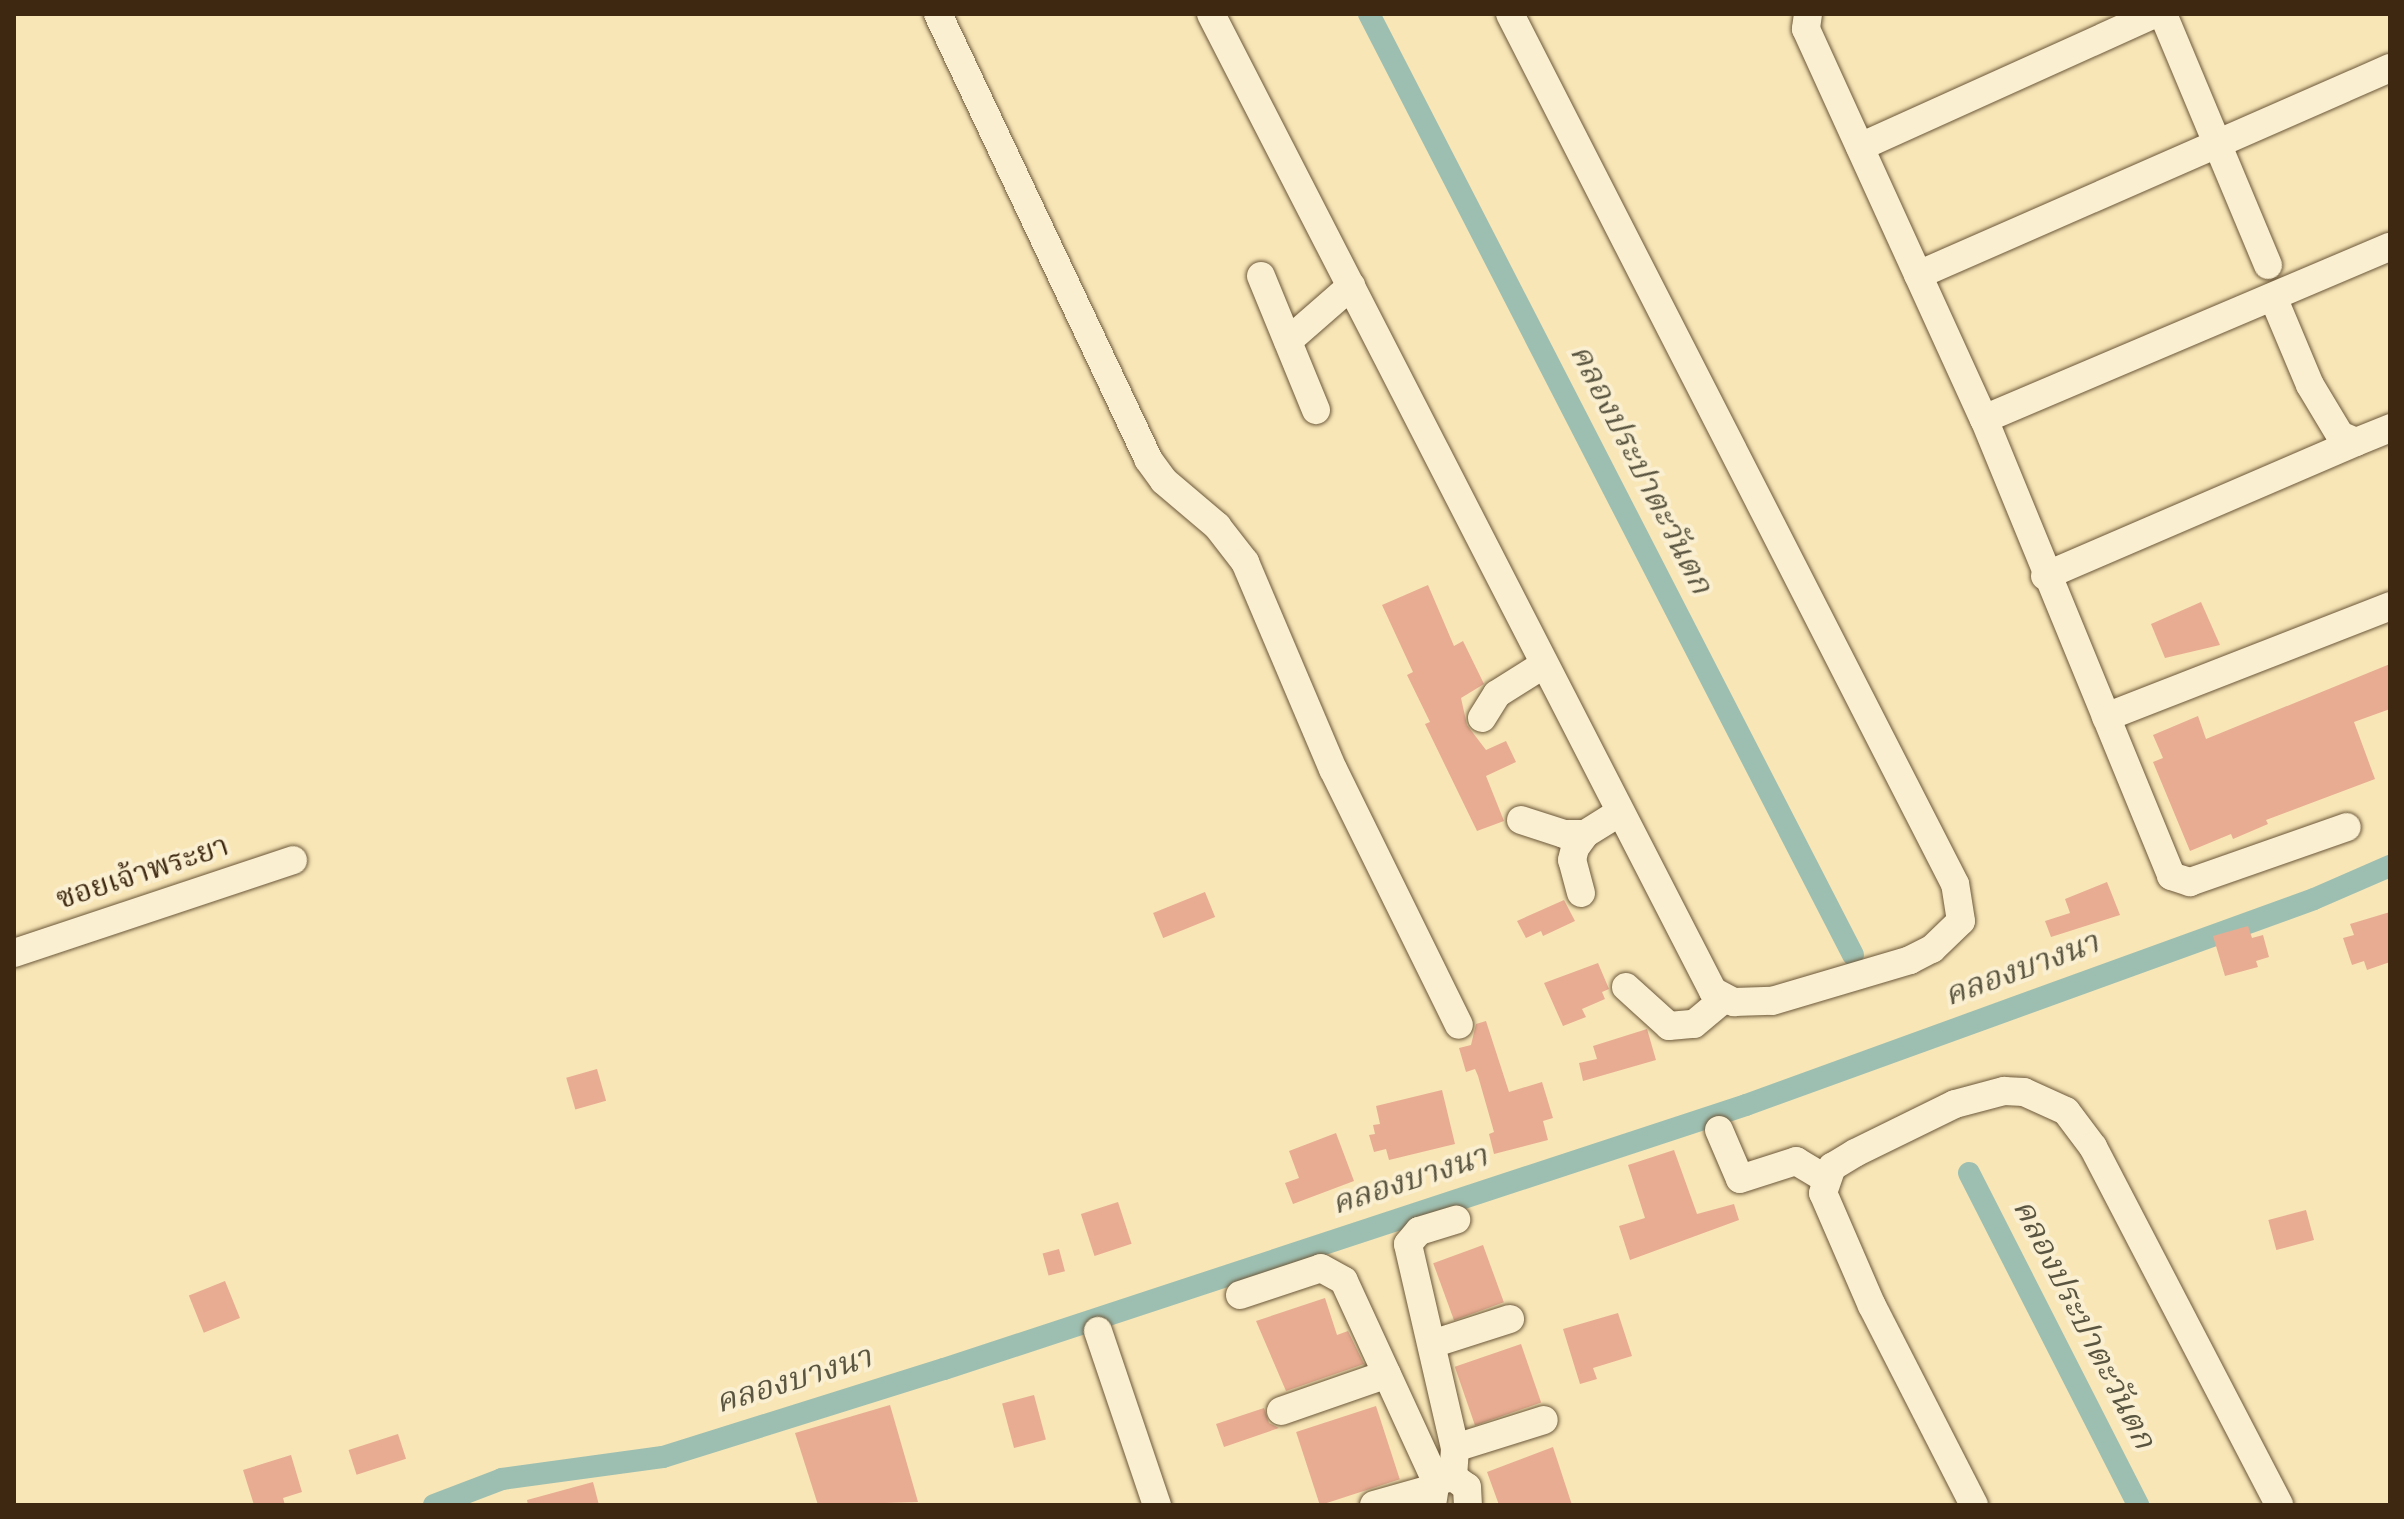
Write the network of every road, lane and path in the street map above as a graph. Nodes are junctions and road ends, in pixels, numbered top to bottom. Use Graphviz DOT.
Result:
graph roads {
  1 [pos="938,14"];
  2 [pos="1211,14"];
  3 [pos="1510,14"];
  4 [pos="1808,14"];
  5 [pos="2154,14"];
  6 [pos="2163,14"];
  7 [pos="2390,68"];
  8 [pos="2219,140"];
  9 [pos="1860,147"];
  10 [pos="2390,247"];
  11 [pos="2268,265"];
  12 [pos="1918,275"];
  13 [pos="1261,276"];
  14 [pos="1351,286"];
  15 [pos="2273,297"];
  16 [pos="1288,341"];
  17 [pos="1316,410"];
  18 [pos="1984,419"];
  19 [pos="2390,428"];
  20 [pos="2356,442"];
  21 [pos="2045,576"];
  22 [pos="2390,606"];
  23 [pos="1543,665"];
  24 [pos="2106,717"];
  25 [pos="1482,718"];
  26 [pos="1619,813"];
  27 [pos="1521,820"];
  28 [pos="2347,827"];
  29 [pos="1585,834"];
  30 [pos="293,860"];
  31 [pos="1581,893"];
  32 [pos="14,953"];
  33 [pos="1626,987"];
  34 [pos="1724,999"];
  35 [pos="1459,1025"];
  36 [pos="1719,1130"];
  37 [pos="1824,1178"];
  38 [pos="1456,1220"];
  39 [pos="1240,1295"];
  40 [pos="1510,1319"];
  41 [pos="1098,1331"];
  42 [pos="1432,1344"];
  43 [pos="1387,1374"];
  44 [pos="1281,1411"];
  45 [pos="1544,1420"];
  46 [pos="1455,1448"];
  47 [pos="1438,1488"];
  48 [pos="1157,1505"];
  49 [pos="1374,1505"];
  50 [pos="1468,1505"];
  51 [pos="1974,1505"];
  52 [pos="2279,1505"];
  1 -- 35 [label="street"];
  2 -- 14 [label="street"];
  3 -- 34 [label="street"];
  4 -- 9 [label="street"];
  5 -- 9 [label="street"];
  6 -- 8 [label="street"];
  7 -- 8 [label="street"];
  8 -- 11 [label="street"];
  8 -- 12 [label="street"];
  9 -- 12 [label="street"];
  10 -- 15 [label="street"];
  12 -- 18 [label="street"];
  13 -- 16 [label="street"];
  14 -- 16 [label="street"];
  14 -- 23 [label="street"];
  15 -- 18 [label="street"];
  15 -- 20 [label="street"];
  16 -- 17 [label="street"];
  18 -- 21 [label="street"];
  19 -- 20 [label="street"];
  20 -- 21 [label="street"];
  21 -- 24 [label="street"];
  22 -- 24 [label="street"];
  23 -- 25 [label="street"];
  23 -- 26 [label="street"];
  24 -- 28 [label="street"];
  26 -- 29 [label="street"];
  26 -- 34 [label="street"];
  27 -- 29 [label="street"];
  29 -- 31 [label="street"];
  30 -- 32 [label="street, ซอยเจ้าพระยา"];
  33 -- 34 [label="street"];
  36 -- 37 [label="street"];
  37 -- 51 [label="street"];
  37 -- 52 [label="street"];
  38 -- 42 [label="street"];
  39 -- 43 [label="street"];
  40 -- 42 [label="street"];
  41 -- 48 [label="street"];
  42 -- 46 [label="street"];
  43 -- 44 [label="street"];
  43 -- 47 [label="street"];
  45 -- 46 [label="street"];
  46 -- 47 [label="street"];
  47 -- 49 [label="street"];
  47 -- 50 [label="street"];
}
